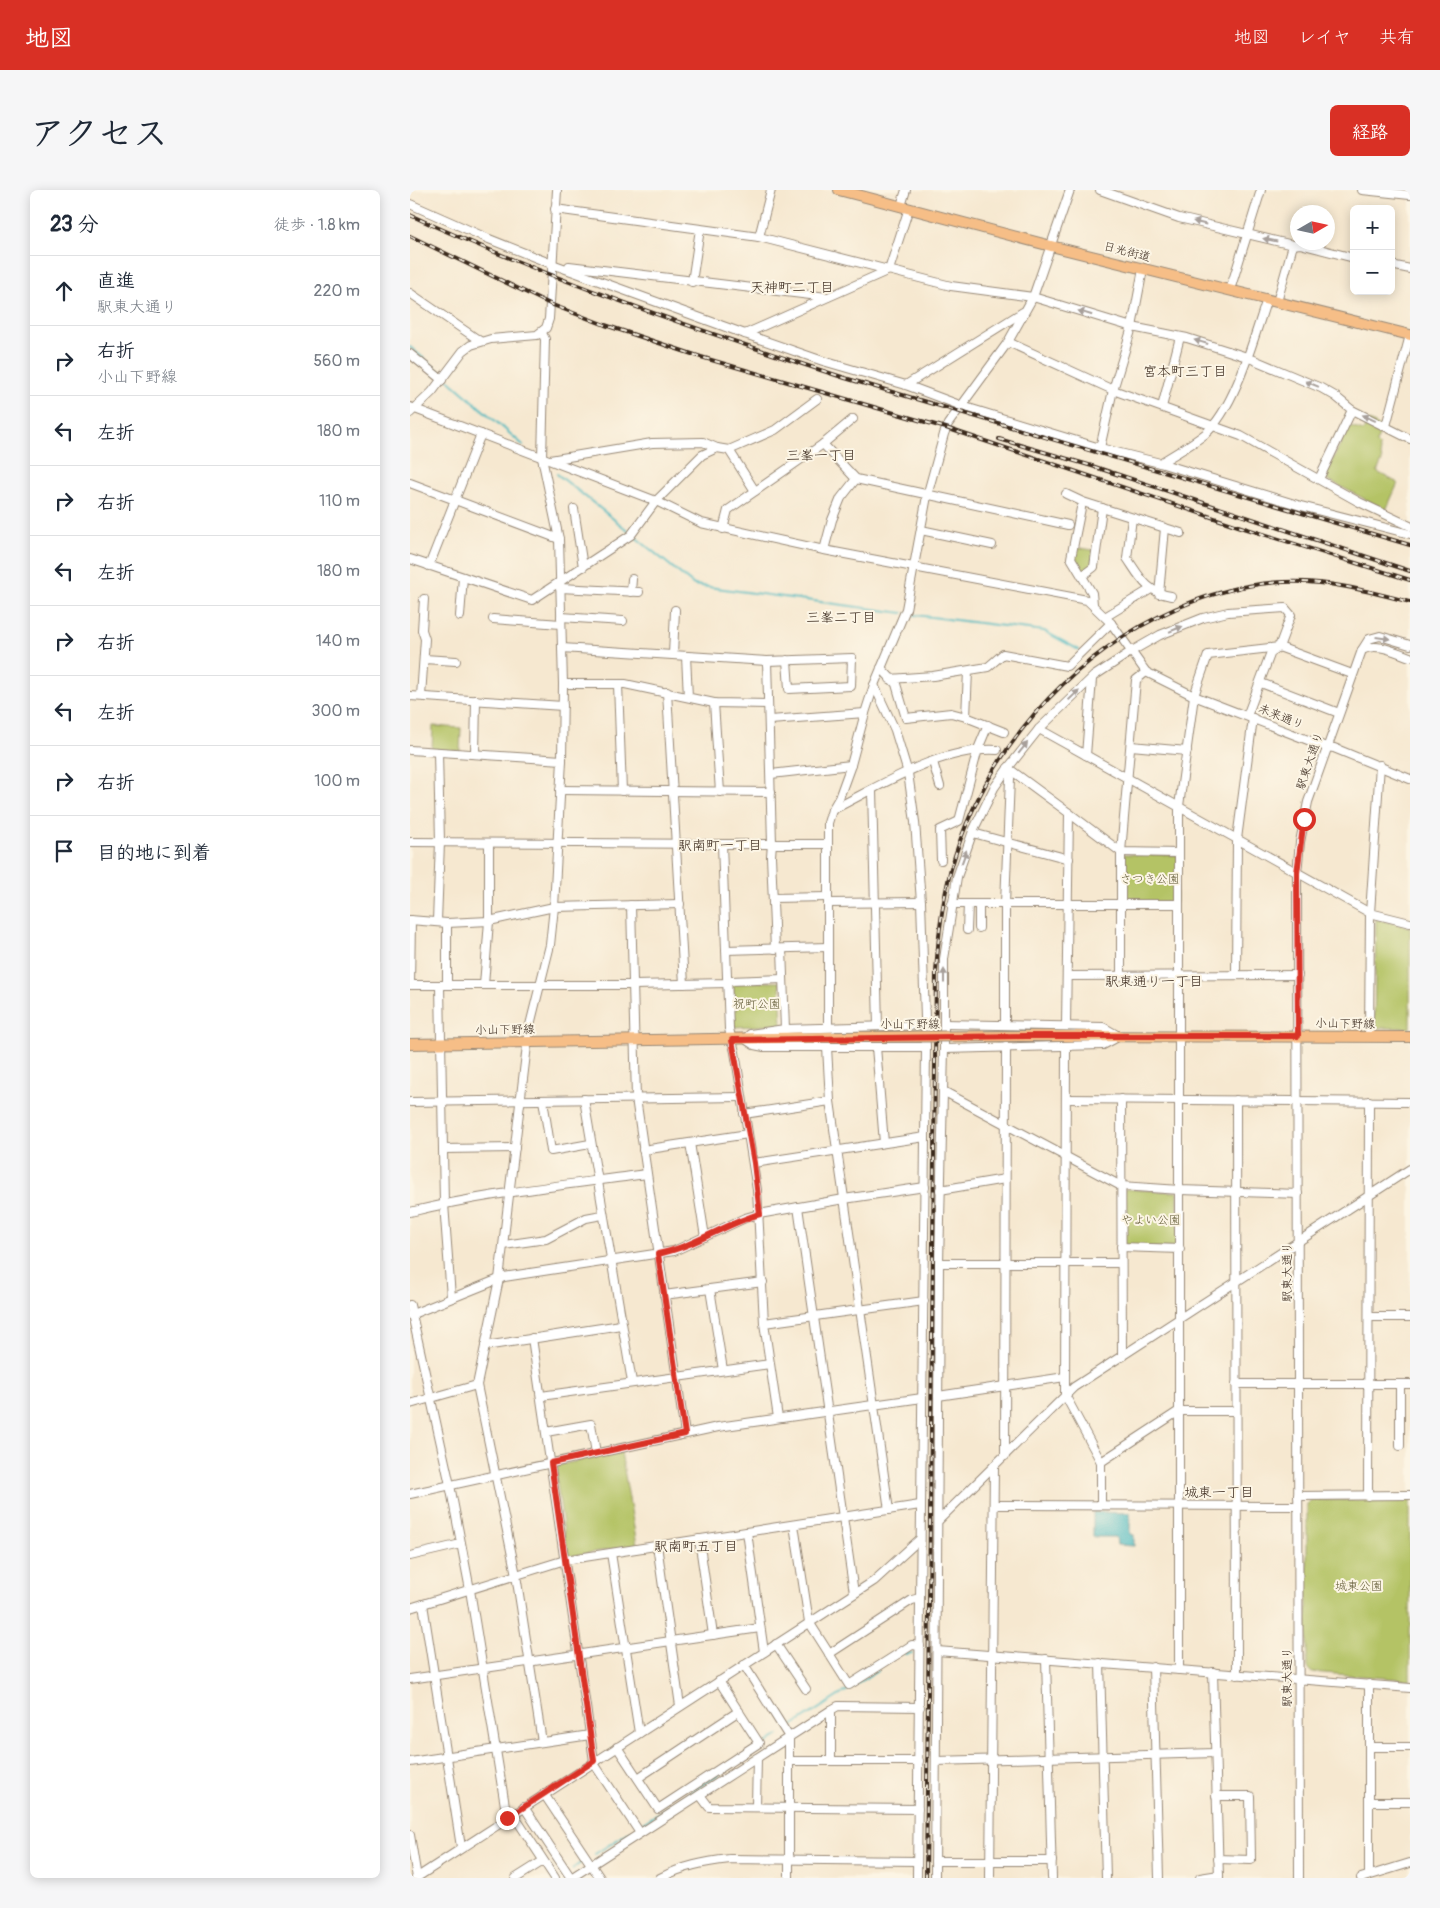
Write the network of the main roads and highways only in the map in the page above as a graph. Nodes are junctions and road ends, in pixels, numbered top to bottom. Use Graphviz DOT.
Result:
graph roads {
  1 [pos="845,191"];
  2 [pos="1410,335"];
  3 [pos="1410,1037"];
  4 [pos="410,1044"];
  1 -- 2 [label="main road, 日光街道"];
  3 -- 4 [label="main road, 小山下野線, bridge"];
}
